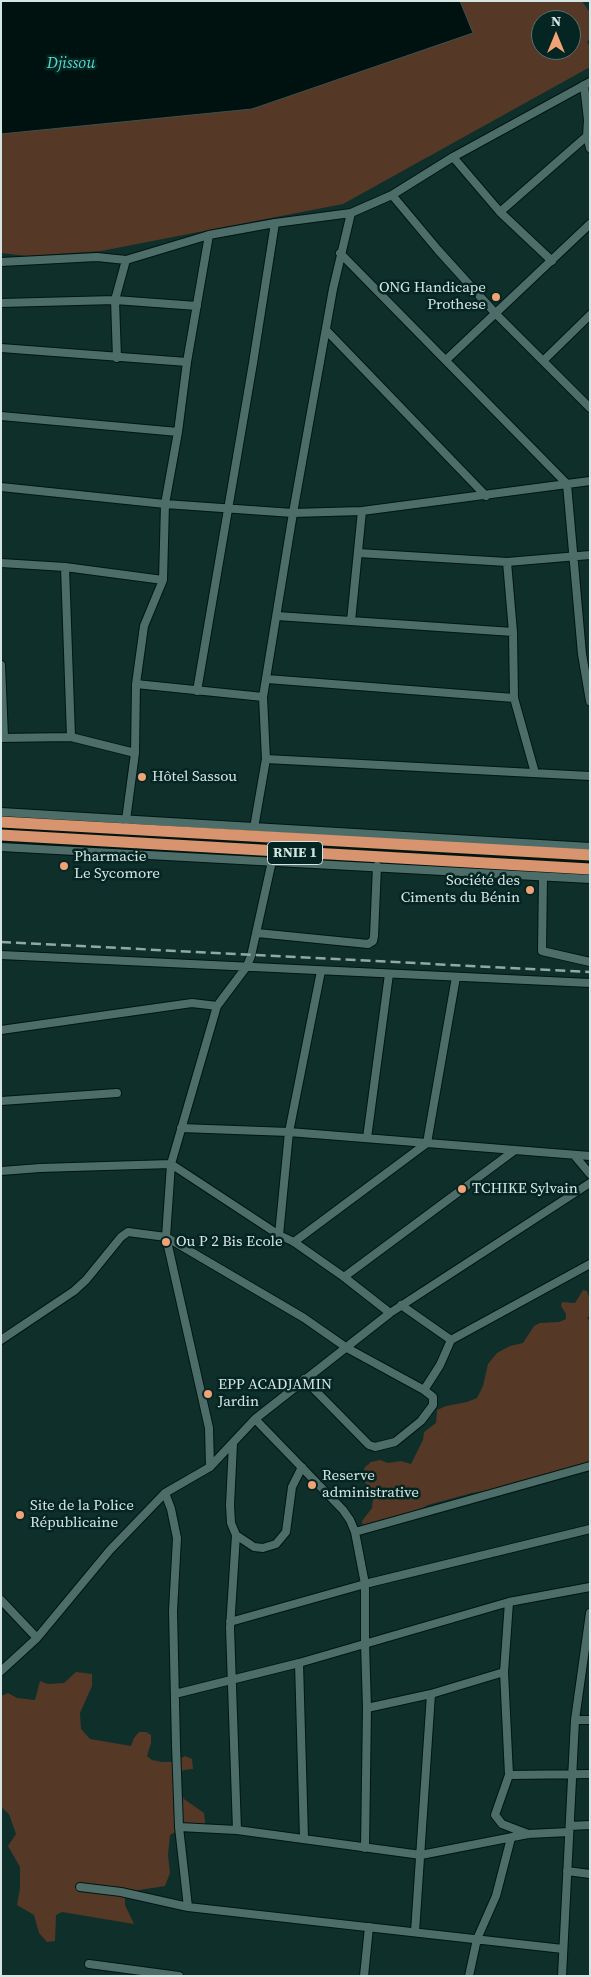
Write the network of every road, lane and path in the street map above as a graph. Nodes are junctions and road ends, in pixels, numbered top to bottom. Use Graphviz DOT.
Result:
graph roads {
  1 [pos="587,84"];
  2 [pos="587,136"];
  3 [pos="590,148"];
  4 [pos="453,157"];
  5 [pos="392,195"];
  6 [pos="500,212"];
  7 [pos="351,213"];
  8 [pos="275,223"];
  9 [pos="590,224"];
  10 [pos="209,236"];
  11 [pos="340,253"];
  12 [pos="126,260"];
  13 [pos="552,261"];
  14 [pos="1,262"];
  15 [pos="115,300"];
  16 [pos="1,303"];
  17 [pos="197,306"];
  18 [pos="496,314"];
  19 [pos="590,315"];
  20 [pos="326,330"];
  21 [pos="1,348"];
  22 [pos="117,358"];
  23 [pos="446,360"];
  24 [pos="543,361"];
  25 [pos="187,362"];
  26 [pos="590,408"];
  27 [pos="1,416"];
  28 [pos="178,432"];
  29 [pos="590,481"];
  30 [pos="567,484"];
  31 [pos="1,487"];
  32 [pos="486,496"];
  33 [pos="165,504"];
  34 [pos="227,509"];
  35 [pos="362,511"];
  36 [pos="293,513"];
  37 [pos="358,553"];
  38 [pos="590,555"];
  39 [pos="573,556"];
  40 [pos="507,562"];
  41 [pos="1,563"];
  42 [pos="65,567"];
  43 [pos="163,580"];
  44 [pos="277,616"];
  45 [pos="352,621"];
  46 [pos="513,632"];
  47 [pos="1,665"];
  48 [pos="267,679"];
  49 [pos="136,684"];
  50 [pos="197,691"];
  51 [pos="263,697"];
  52 [pos="514,698"];
  53 [pos="590,701"];
  54 [pos="71,737"];
  55 [pos="3,738"];
  56 [pos="136,753"];
  57 [pos="266,759"];
  58 [pos="535,773"];
  59 [pos="590,776"];
  60 [pos="1,812"];
  61 [pos="126,820"];
  62 [pos="1,822"];
  63 [pos="254,828"];
  64 [pos="1,835"];
  65 [pos="1,847"];
  66 [pos="590,847"];
  67 [pos="590,855"];
  68 [pos="273,856"];
  69 [pos="378,866"];
  70 [pos="590,869"];
  71 [pos="543,877"];
  72 [pos="590,879"];
  73 [pos="256,933"];
  74 [pos="1,955"];
  75 [pos="590,962"];
  76 [pos="247,966"];
  77 [pos="321,971"];
  78 [pos="389,974"];
  79 [pos="456,977"];
  80 [pos="590,983"];
  81 [pos="217,1006"];
  82 [pos="1,1030"];
  83 [pos="117,1093"];
  84 [pos="1,1101"];
  85 [pos="181,1128"];
  86 [pos="289,1132"];
  87 [pos="367,1138"];
  88 [pos="427,1143"];
  89 [pos="515,1150"];
  90 [pos="574,1155"];
  91 [pos="590,1156"];
  92 [pos="172,1164"];
  93 [pos="1,1171"];
  94 [pos="590,1174"];
  95 [pos="590,1183"];
  96 [pos="279,1235"];
  97 [pos="166,1237"];
  98 [pos="294,1242"];
  99 [pos="590,1264"];
  100 [pos="344,1276"];
  101 [pos="401,1305"];
  102 [pos="390,1313"];
  103 [pos="1,1340"];
  104 [pos="450,1340"];
  105 [pos="347,1348"];
  106 [pos="304,1379"];
  107 [pos="424,1390"];
  108 [pos="255,1419"];
  109 [pos="233,1444"];
  110 [pos="590,1466"];
  111 [pos="210,1467"];
  112 [pos="302,1467"];
  113 [pos="165,1493"];
  114 [pos="590,1528"];
  115 [pos="355,1532"];
  116 [pos="236,1535"];
  117 [pos="365,1584"];
  118 [pos="590,1587"];
  119 [pos="1,1600"];
  120 [pos="509,1602"];
  121 [pos="590,1613"];
  122 [pos="230,1622"];
  123 [pos="36,1638"];
  124 [pos="365,1643"];
  125 [pos="298,1664"];
  126 [pos="1,1671"];
  127 [pos="504,1672"];
  128 [pos="233,1681"];
  129 [pos="175,1694"];
  130 [pos="431,1694"];
  131 [pos="367,1708"];
  132 [pos="575,1720"];
  133 [pos="590,1720"];
  134 [pos="590,1774"];
  135 [pos="508,1775"];
  136 [pos="572,1775"];
  137 [pos="590,1826"];
  138 [pos="179,1827"];
  139 [pos="569,1829"];
  140 [pos="237,1830"];
  141 [pos="528,1834"];
  142 [pos="304,1838"];
  143 [pos="511,1838"];
  144 [pos="365,1848"];
  145 [pos="421,1855"];
  146 [pos="567,1871"];
  147 [pos="590,1874"];
  148 [pos="80,1887"];
  149 [pos="188,1907"];
  150 [pos="369,1927"];
  151 [pos="415,1932"];
  152 [pos="476,1939"];
  153 [pos="563,1949"];
  154 [pos="89,1964"];
  155 [pos="178,1976"];
  156 [pos="364,1976"];
  157 [pos="469,1976"];
  158 [pos="562,1976"];
  1 -- 2 [label="street"];
  1 -- 4 [label="street"];
  2 -- 3 [label="street"];
  2 -- 6 [label="street"];
  4 -- 5 [label="street"];
  4 -- 6 [label="street"];
  5 -- 7 [label="street"];
  5 -- 18 [label="street"];
  6 -- 13 [label="street"];
  7 -- 8 [label="street"];
  7 -- 11 [label="street"];
  8 -- 10 [label="street"];
  8 -- 34 [label="street"];
  9 -- 13 [label="street"];
  10 -- 12 [label="street"];
  10 -- 17 [label="street"];
  11 -- 20 [label="street"];
  11 -- 23 [label="street"];
  12 -- 14 [label="street"];
  12 -- 15 [label="street"];
  13 -- 18 [label="street"];
  15 -- 16 [label="street"];
  15 -- 17 [label="street"];
  15 -- 22 [label="street"];
  17 -- 25 [label="street"];
  18 -- 23 [label="street"];
  18 -- 24 [label="street"];
  19 -- 24 [label="street"];
  20 -- 32 [label="street"];
  20 -- 36 [label="street"];
  21 -- 22 [label="street"];
  22 -- 25 [label="street"];
  23 -- 30 [label="street"];
  24 -- 26 [label="street"];
  25 -- 28 [label="street"];
  27 -- 28 [label="street"];
  28 -- 33 [label="street"];
  29 -- 30 [label="street"];
  30 -- 32 [label="street"];
  30 -- 39 [label="street"];
  31 -- 33 [label="street"];
  32 -- 35 [label="street"];
  33 -- 34 [label="street"];
  33 -- 43 [label="street"];
  34 -- 36 [label="street"];
  34 -- 50 [label="street"];
  35 -- 36 [label="street"];
  35 -- 37 [label="street"];
  36 -- 44 [label="street"];
  37 -- 40 [label="street"];
  37 -- 45 [label="street"];
  38 -- 39 [label="street"];
  39 -- 40 [label="street"];
  39 -- 53 [label="street"];
  40 -- 46 [label="street"];
  41 -- 42 [label="street"];
  42 -- 43 [label="street"];
  42 -- 54 [label="street"];
  43 -- 49 [label="street"];
  44 -- 45 [label="street"];
  44 -- 48 [label="street"];
  45 -- 46 [label="street"];
  46 -- 52 [label="street"];
  47 -- 55 [label="street"];
  48 -- 51 [label="street"];
  48 -- 52 [label="street"];
  49 -- 50 [label="street"];
  49 -- 56 [label="street"];
  50 -- 51 [label="street"];
  51 -- 57 [label="street"];
  52 -- 58 [label="street"];
  54 -- 55 [label="street"];
  54 -- 56 [label="street"];
  56 -- 61 [label="street"];
  57 -- 58 [label="street"];
  57 -- 63 [label="street"];
  58 -- 59 [label="street"];
  60 -- 61 [label="street"];
  61 -- 63 [label="street"];
  62 -- 67 [label="highway, RNIE 1"];
  63 -- 66 [label="street"];
  64 -- 68 [label="highway, RNIE 1"];
  65 -- 68 [label="street"];
  68 -- 69 [label="street"];
  68 -- 70 [label="highway, RNIE 1"];
  68 -- 73 [label="street"];
  69 -- 71 [label="street"];
  69 -- 73 [label="street"];
  71 -- 72 [label="street"];
  71 -- 75 [label="street"];
  73 -- 76 [label="street"];
  74 -- 76 [label="street"];
  76 -- 77 [label="street"];
  76 -- 81 [label="street"];
  77 -- 78 [label="street"];
  77 -- 86 [label="street"];
  78 -- 79 [label="street"];
  78 -- 87 [label="street"];
  79 -- 80 [label="street"];
  79 -- 88 [label="street"];
  81 -- 82 [label="street"];
  81 -- 85 [label="street"];
  83 -- 84 [label="street"];
  85 -- 86 [label="street"];
  85 -- 92 [label="street"];
  86 -- 87 [label="street"];
  86 -- 96 [label="street"];
  87 -- 88 [label="street"];
  88 -- 89 [label="street"];
  88 -- 98 [label="street"];
  89 -- 90 [label="street"];
  89 -- 100 [label="street"];
  90 -- 91 [label="street"];
  90 -- 94 [label="street"];
  92 -- 93 [label="street"];
  92 -- 96 [label="street"];
  92 -- 97 [label="street"];
  95 -- 101 [label="street"];
  96 -- 98 [label="street"];
  97 -- 103 [label="street"];
  97 -- 105 [label="street"];
  97 -- 111 [label="street"];
  98 -- 100 [label="street"];
  99 -- 104 [label="street"];
  100 -- 102 [label="street"];
  101 -- 102 [label="street"];
  101 -- 104 [label="street"];
  102 -- 105 [label="street"];
  104 -- 107 [label="street"];
  105 -- 106 [label="street"];
  105 -- 107 [label="street"];
  106 -- 107 [label="street"];
  106 -- 108 [label="street"];
  108 -- 109 [label="street"];
  108 -- 112 [label="street"];
  109 -- 111 [label="street"];
  109 -- 116 [label="street"];
  110 -- 115 [label="street"];
  111 -- 113 [label="street"];
  112 -- 115 [label="street"];
  112 -- 116 [label="street"];
  113 -- 123 [label="street"];
  113 -- 129 [label="street"];
  114 -- 117 [label="street"];
  115 -- 117 [label="street"];
  116 -- 122 [label="street"];
  117 -- 122 [label="street"];
  117 -- 124 [label="street"];
  118 -- 120 [label="street"];
  119 -- 123 [label="street"];
  120 -- 124 [label="street"];
  120 -- 127 [label="street"];
  121 -- 132 [label="street"];
  122 -- 128 [label="street"];
  123 -- 126 [label="street"];
  124 -- 125 [label="street"];
  124 -- 131 [label="street"];
  125 -- 128 [label="street"];
  125 -- 142 [label="street"];
  127 -- 130 [label="street"];
  127 -- 135 [label="street"];
  128 -- 129 [label="street"];
  128 -- 140 [label="street"];
  129 -- 138 [label="street"];
  130 -- 131 [label="street"];
  130 -- 145 [label="street"];
  131 -- 144 [label="street"];
  132 -- 133 [label="street"];
  132 -- 136 [label="street"];
  134 -- 136 [label="street"];
  135 -- 136 [label="street"];
  135 -- 141 [label="street"];
  136 -- 139 [label="street"];
  137 -- 139 [label="street"];
  138 -- 140 [label="street"];
  138 -- 149 [label="street"];
  139 -- 141 [label="street"];
  139 -- 146 [label="street"];
  140 -- 142 [label="street"];
  141 -- 143 [label="street"];
  142 -- 144 [label="street"];
  143 -- 145 [label="street"];
  143 -- 152 [label="street"];
  144 -- 145 [label="street"];
  145 -- 151 [label="street"];
  146 -- 147 [label="street"];
  146 -- 153 [label="street"];
  148 -- 149 [label="street"];
  149 -- 150 [label="street"];
  150 -- 151 [label="street"];
  150 -- 156 [label="street"];
  151 -- 152 [label="street"];
  152 -- 153 [label="street"];
  152 -- 157 [label="street"];
  153 -- 158 [label="street"];
  154 -- 155 [label="street"];
}
